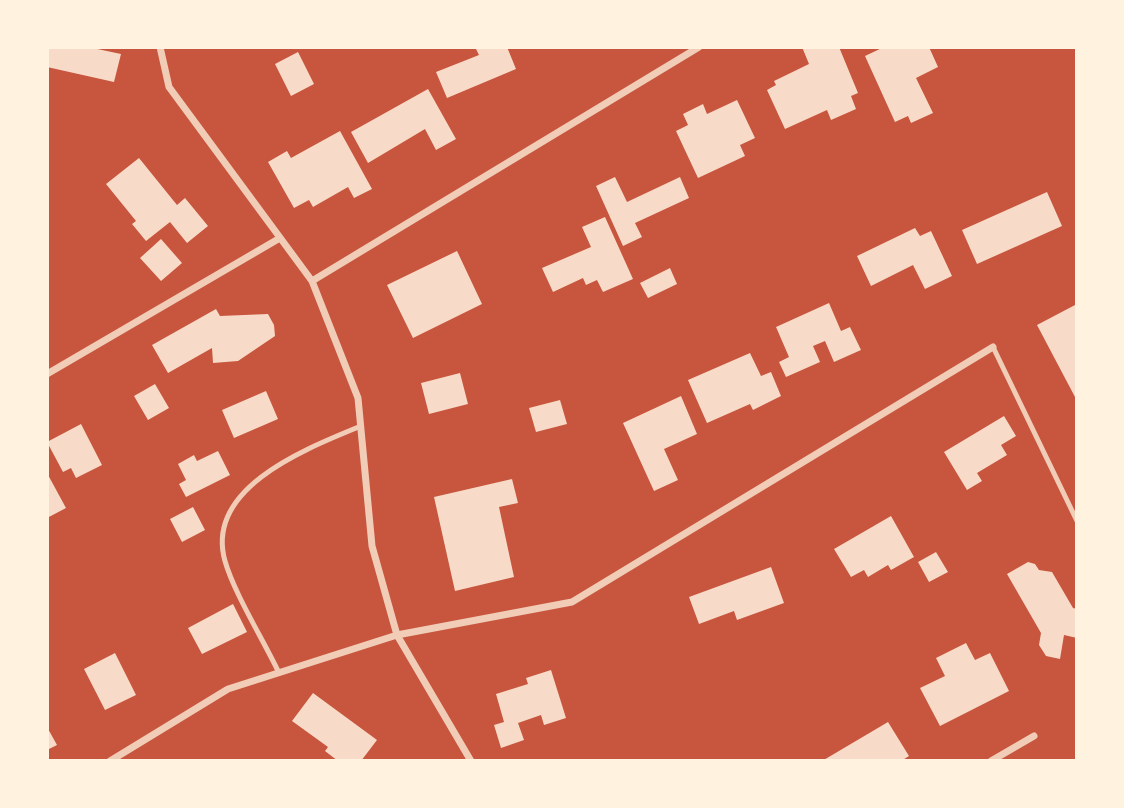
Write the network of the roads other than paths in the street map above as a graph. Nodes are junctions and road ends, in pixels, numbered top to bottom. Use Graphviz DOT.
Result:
graph roads {
  1 [pos="160,47"];
  2 [pos="699,47"];
  3 [pos="280,238"];
  4 [pos="312,281"];
  5 [pos="993,346"];
  6 [pos="47,374"];
  7 [pos="361,426"];
  8 [pos="1077,521"];
  9 [pos="397,635"];
  10 [pos="279,673"];
  11 [pos="1034,736"];
  12 [pos="110,761"];
  13 [pos="471,761"];
  14 [pos="991,761"];
  1 -- 3 [label="street"];
  2 -- 4 [label="street"];
  3 -- 4 [label="street"];
  3 -- 6 [label="street"];
  4 -- 7 [label="street"];
  5 -- 8 [label="lane"];
  5 -- 9 [label="street"];
  7 -- 9 [label="street"];
  7 -- 10 [label="lane"];
  9 -- 10 [label="street"];
  9 -- 13 [label="street"];
  10 -- 12 [label="street"];
  11 -- 14 [label="street"];
}
